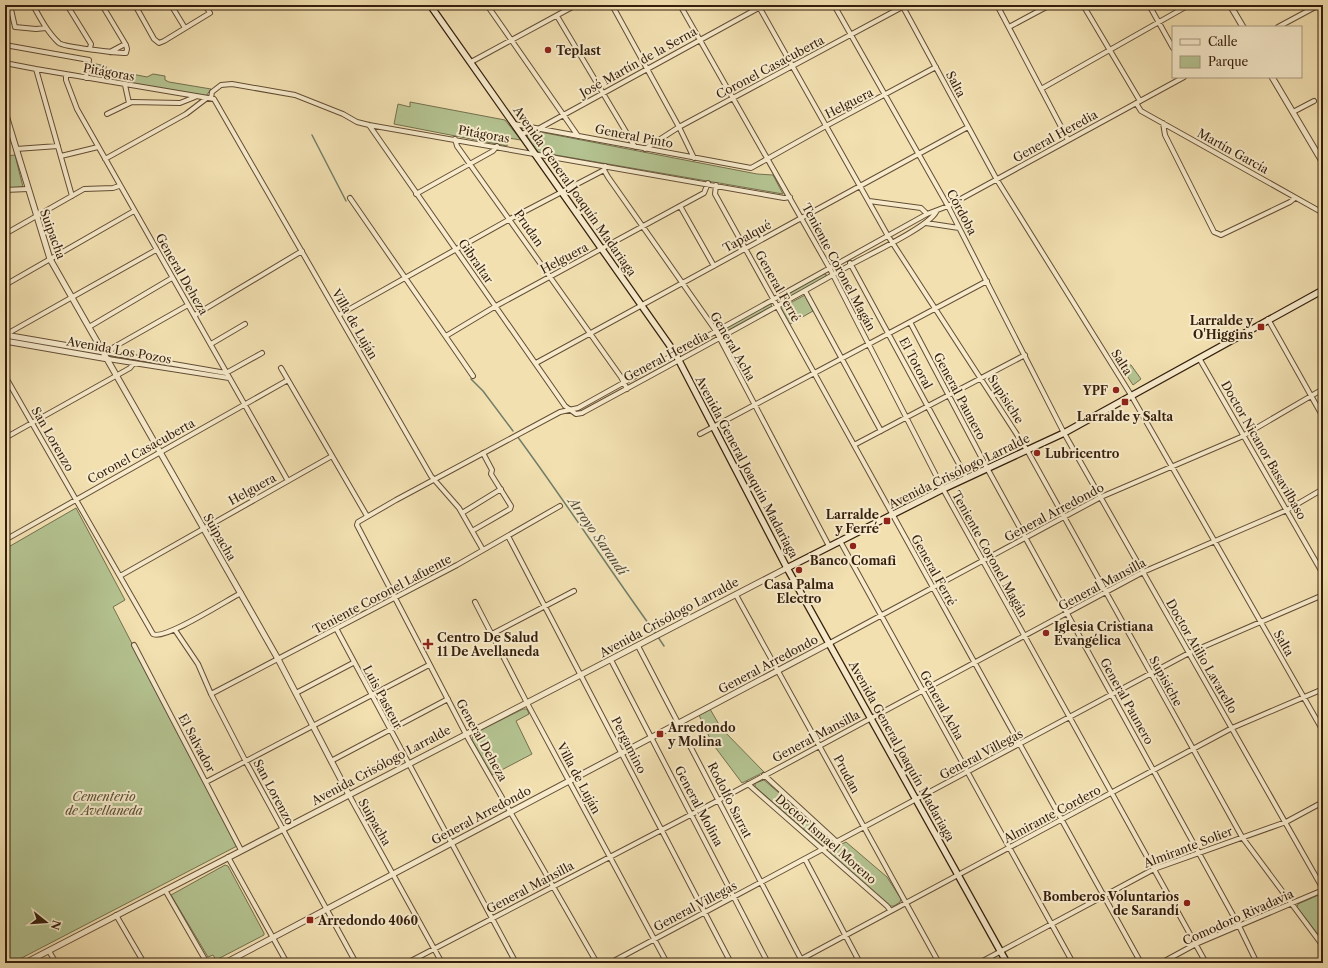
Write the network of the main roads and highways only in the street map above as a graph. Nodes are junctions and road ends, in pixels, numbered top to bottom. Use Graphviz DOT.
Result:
graph roads {
  1 [pos="430,5"];
  2 [pos="1323,290"];
  3 [pos="787,568"];
  4 [pos="1007,963"];
  1 -- 3 [label="main road, Avenida General Joaquín Madariaga"];
  2 -- 3 [label="main road, Avenida Crisólogo Larralde"];
  3 -- 4 [label="main road, Avenida General Joaquín Madariaga"];
}
